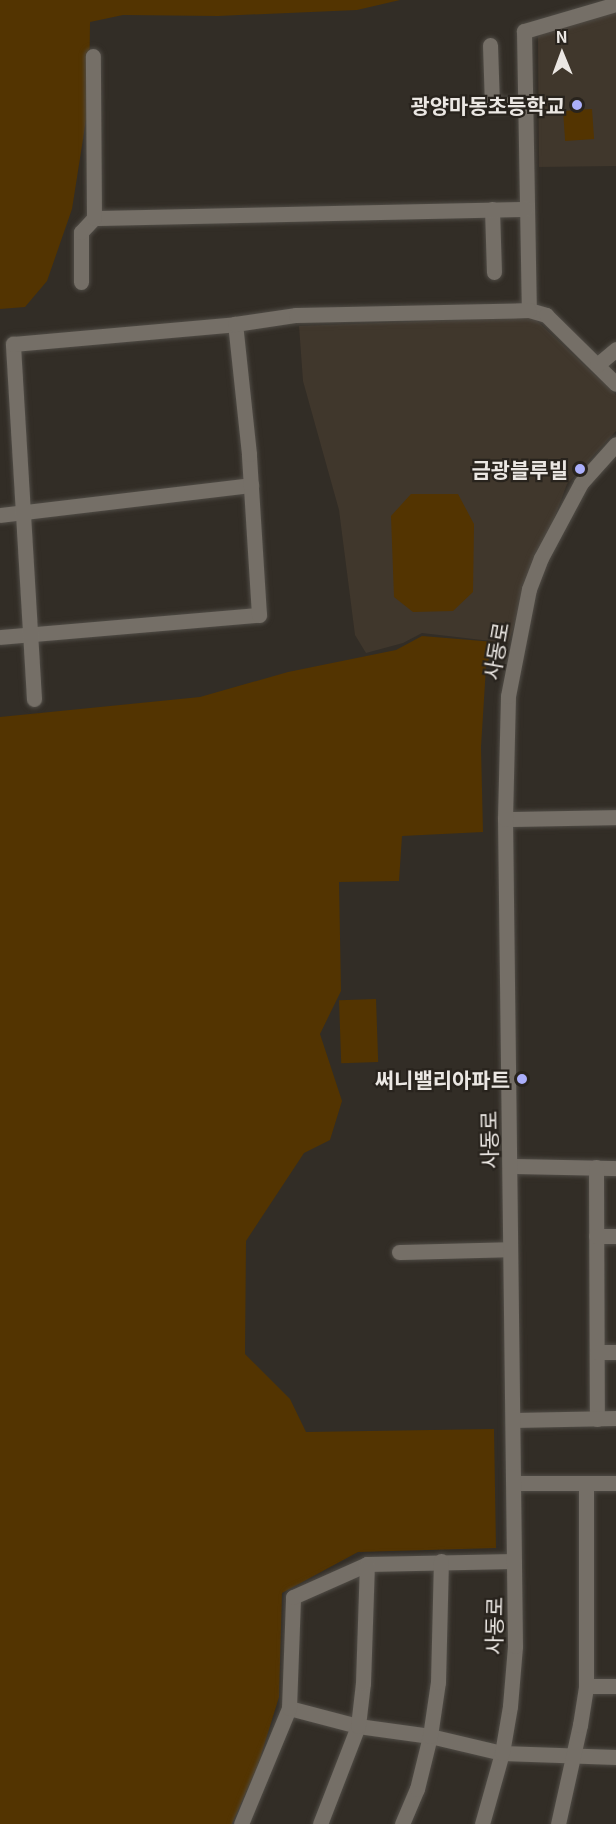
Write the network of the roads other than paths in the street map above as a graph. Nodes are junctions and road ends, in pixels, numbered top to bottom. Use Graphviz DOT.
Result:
graph roads {
  1 [pos="616,4"];
  2 [pos="490,45"];
  3 [pos="93,56"];
  4 [pos="525,104"];
  5 [pos="492,209"];
  6 [pos="526,209"];
  7 [pos="94,218"];
  8 [pos="494,272"];
  9 [pos="81,282"];
  10 [pos="529,310"];
  11 [pos="235,324"];
  12 [pos="6,344"];
  13 [pos="616,348"];
  14 [pos="597,365"];
  15 [pos="616,384"];
  16 [pos="616,444"];
  17 [pos="251,485"];
  18 [pos="23,512"];
  19 [pos="0,515"];
  20 [pos="30,635"];
  21 [pos="0,637"];
  22 [pos="34,699"];
  23 [pos="616,817"];
  24 [pos="504,819"];
  25 [pos="510,1166"];
  26 [pos="596,1167"];
  27 [pos="616,1168"];
  28 [pos="596,1236"];
  29 [pos="616,1236"];
  30 [pos="510,1249"];
  31 [pos="399,1252"];
  32 [pos="597,1352"];
  33 [pos="616,1352"];
  34 [pos="616,1418"];
  35 [pos="597,1419"];
  36 [pos="513,1420"];
  37 [pos="514,1483"];
  38 [pos="586,1483"];
  39 [pos="616,1483"];
  40 [pos="441,1561"];
  41 [pos="514,1561"];
  42 [pos="368,1564"];
  43 [pos="586,1686"];
  44 [pos="616,1686"];
  45 [pos="289,1708"];
  46 [pos="358,1726"];
  47 [pos="430,1736"];
  48 [pos="502,1753"];
  49 [pos="574,1755"];
  50 [pos="616,1757"];
  51 [pos="241,1824"];
  52 [pos="320,1824"];
  53 [pos="402,1824"];
  54 [pos="482,1824"];
  55 [pos="558,1824"];
  1 -- 4 [label="street"];
  2 -- 4 [label="street"];
  3 -- 7 [label="street"];
  4 -- 6 [label="street"];
  5 -- 6 [label="street"];
  5 -- 7 [label="street"];
  5 -- 8 [label="street"];
  6 -- 10 [label="street"];
  7 -- 9 [label="street"];
  10 -- 11 [label="street"];
  10 -- 14 [label="street"];
  11 -- 12 [label="street"];
  11 -- 17 [label="street"];
  12 -- 18 [label="street"];
  13 -- 14 [label="street"];
  14 -- 15 [label="street"];
  16 -- 24 [label="street, 사동로"];
  17 -- 18 [label="street"];
  17 -- 20 [label="street"];
  18 -- 19 [label="street"];
  18 -- 20 [label="street"];
  20 -- 21 [label="street"];
  20 -- 22 [label="street"];
  23 -- 24 [label="street"];
  24 -- 25 [label="street, 사동로"];
  25 -- 26 [label="street"];
  25 -- 30 [label="street, 사동로"];
  26 -- 27 [label="street"];
  26 -- 28 [label="street"];
  28 -- 29 [label="street"];
  28 -- 32 [label="street"];
  30 -- 31 [label="street"];
  30 -- 36 [label="street, 사동로"];
  32 -- 33 [label="street"];
  32 -- 35 [label="street"];
  34 -- 35 [label="street"];
  35 -- 36 [label="street"];
  36 -- 37 [label="street, 사동로"];
  37 -- 38 [label="street"];
  37 -- 41 [label="street, 사동로"];
  38 -- 39 [label="street"];
  38 -- 43 [label="street"];
  40 -- 41 [label="street"];
  40 -- 42 [label="street"];
  40 -- 47 [label="street"];
  41 -- 48 [label="street, 사동로"];
  42 -- 45 [label="street"];
  42 -- 46 [label="street"];
  43 -- 44 [label="street"];
  43 -- 49 [label="street"];
  45 -- 46 [label="street"];
  45 -- 51 [label="street"];
  46 -- 47 [label="street"];
  46 -- 52 [label="street"];
  47 -- 48 [label="street"];
  47 -- 53 [label="street"];
  48 -- 49 [label="street"];
  48 -- 54 [label="street, 사동로"];
  49 -- 50 [label="street"];
  49 -- 55 [label="street"];
}
